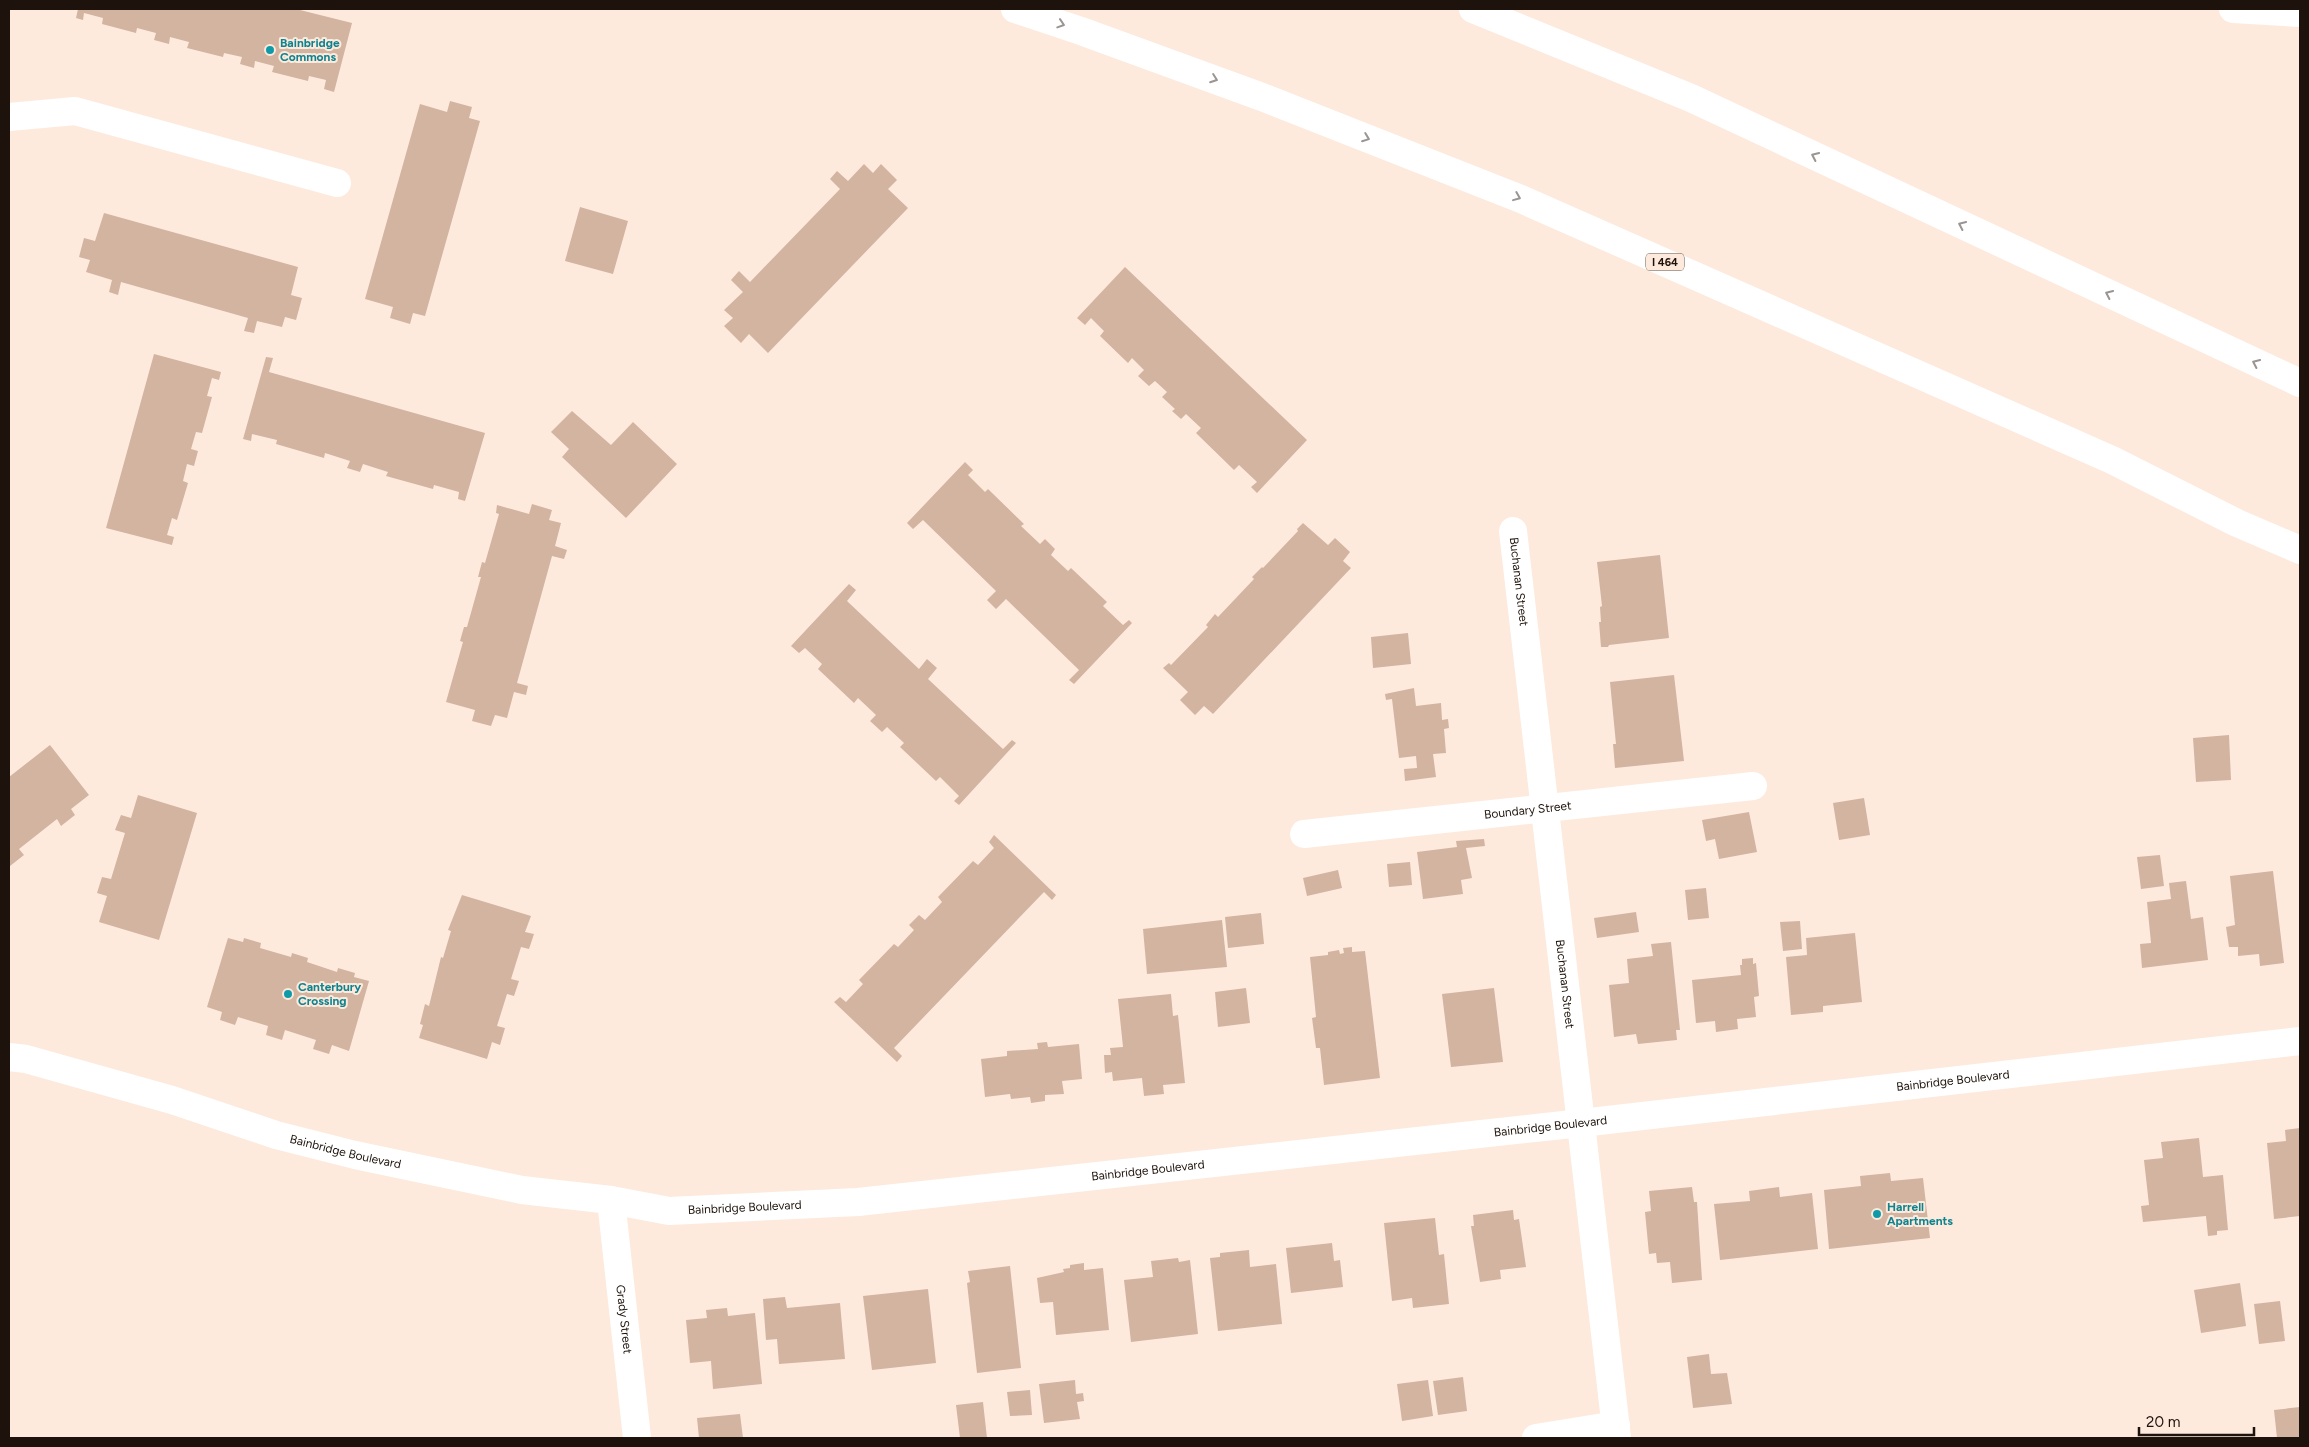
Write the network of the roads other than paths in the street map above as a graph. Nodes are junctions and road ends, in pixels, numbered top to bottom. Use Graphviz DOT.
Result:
graph roads {
  1 [pos="1015,9"];
  2 [pos="1473,9"];
  3 [pos="2233,9"];
  4 [pos="2300,13"];
  5 [pos="9,117"];
  6 [pos="338,183"];
  7 [pos="2300,383"];
  8 [pos="1513,531"];
  9 [pos="2300,550"];
  10 [pos="1752,786"];
  11 [pos="1545,808"];
  12 [pos="1304,834"];
  13 [pos="2300,1041"];
  14 [pos="9,1057"];
  15 [pos="1581,1123"];
  16 [pos="611,1200"];
  17 [pos="1617,1431"];
  18 [pos="637,1438"];
  19 [pos="1536,1438"];
  1 -- 9 [label="main road, I 464, one-way"];
  7 -- 2 [label="main road, one-way"];
  3 -- 4 [label="main road"];
  5 -- 6 [label="main road"];
  8 -- 11 [label="main road, Buchanan Street"];
  10 -- 11 [label="main road, Boundary Street"];
  11 -- 12 [label="main road, Boundary Street"];
  11 -- 15 [label="main road, Buchanan Street"];
  13 -- 15 [label="main road, Bainbridge Boulevard"];
  14 -- 16 [label="main road, Bainbridge Boulevard"];
  15 -- 16 [label="main road, Bainbridge Boulevard"];
  15 -- 17 [label="main road, Buchanan Street"];
  16 -- 18 [label="main road, Grady Street"];
  17 -- 19 [label="main road"];
}
